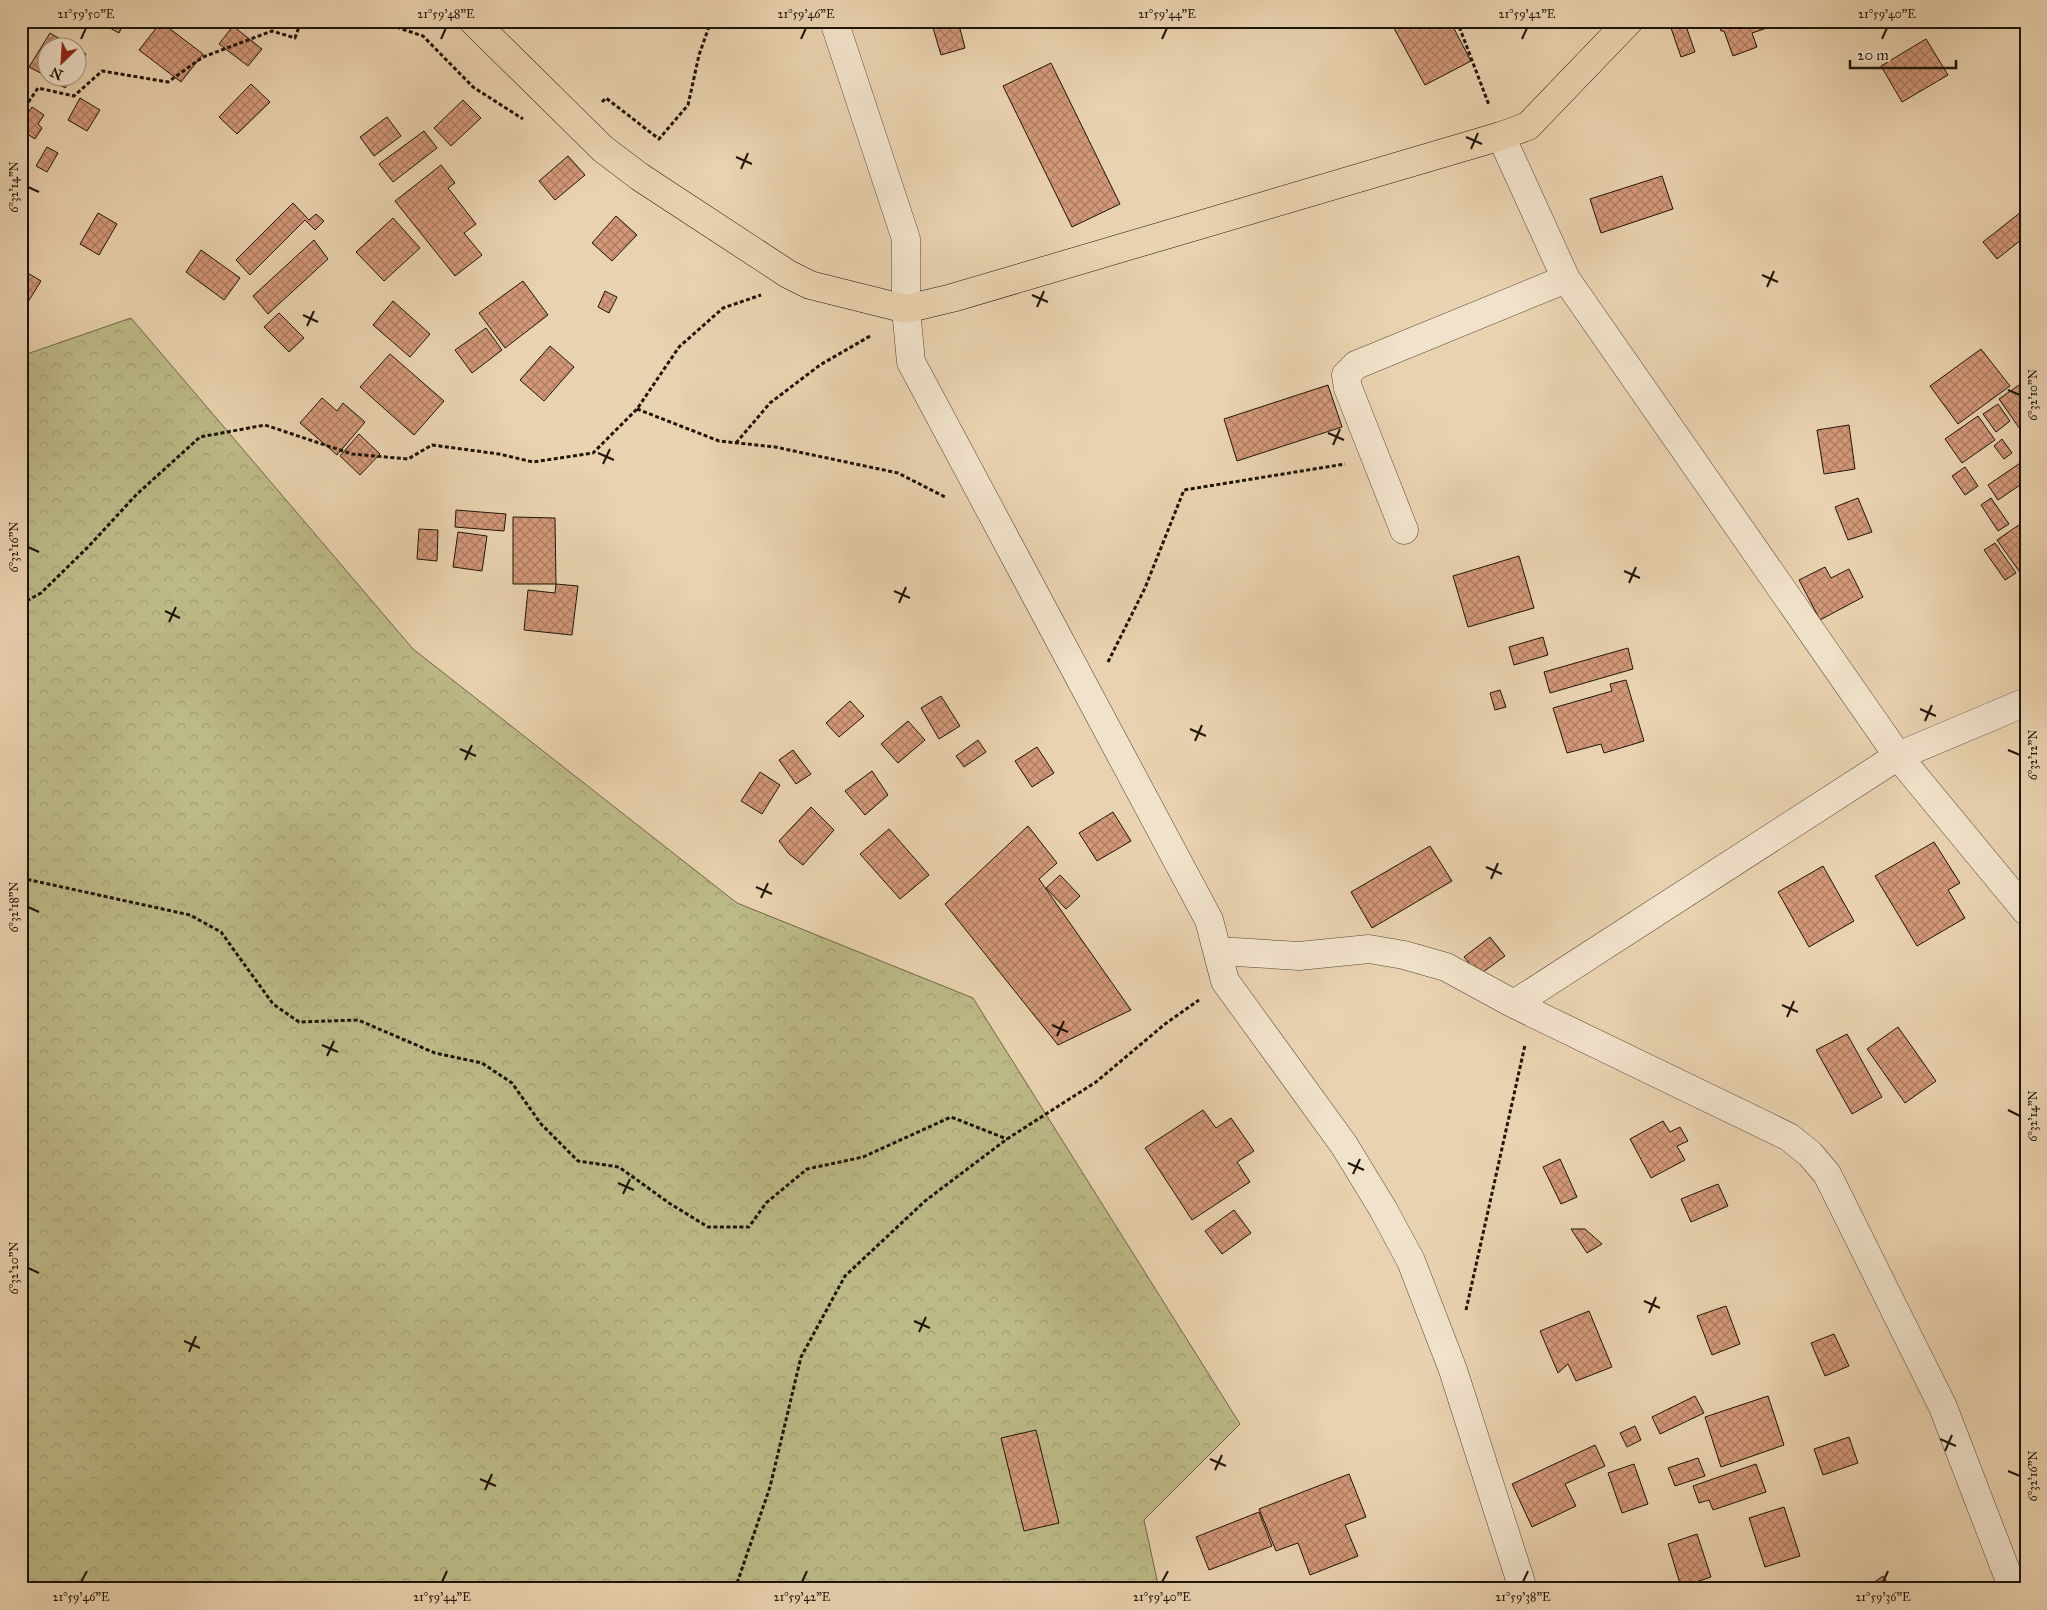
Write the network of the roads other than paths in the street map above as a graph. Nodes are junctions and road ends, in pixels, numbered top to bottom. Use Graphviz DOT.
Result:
graph roads {
  1 [pos="473,21"];
  2 [pos="834,21"];
  3 [pos="1629,21"];
  4 [pos="1501,136"];
  5 [pos="1566,279"];
  6 [pos="906,309"];
  7 [pos="1404,530"];
  8 [pos="2026,702"];
  9 [pos="1898,756"];
  10 [pos="2026,911"];
  11 [pos="1219,951"];
  12 [pos="1514,1004"];
  13 [pos="1523,1589"];
  14 [pos="2013,1589"];
  1 -- 6 [label="main road"];
  2 -- 6 [label="street"];
  3 -- 4 [label="main road"];
  4 -- 5 [label="street"];
  4 -- 6 [label="main road"];
  5 -- 7 [label="street"];
  5 -- 9 [label="street"];
  6 -- 11 [label="street"];
  8 -- 9 [label="street"];
  9 -- 10 [label="street"];
  9 -- 12 [label="street"];
  11 -- 12 [label="street"];
  11 -- 13 [label="street"];
  12 -- 14 [label="street"];
}
